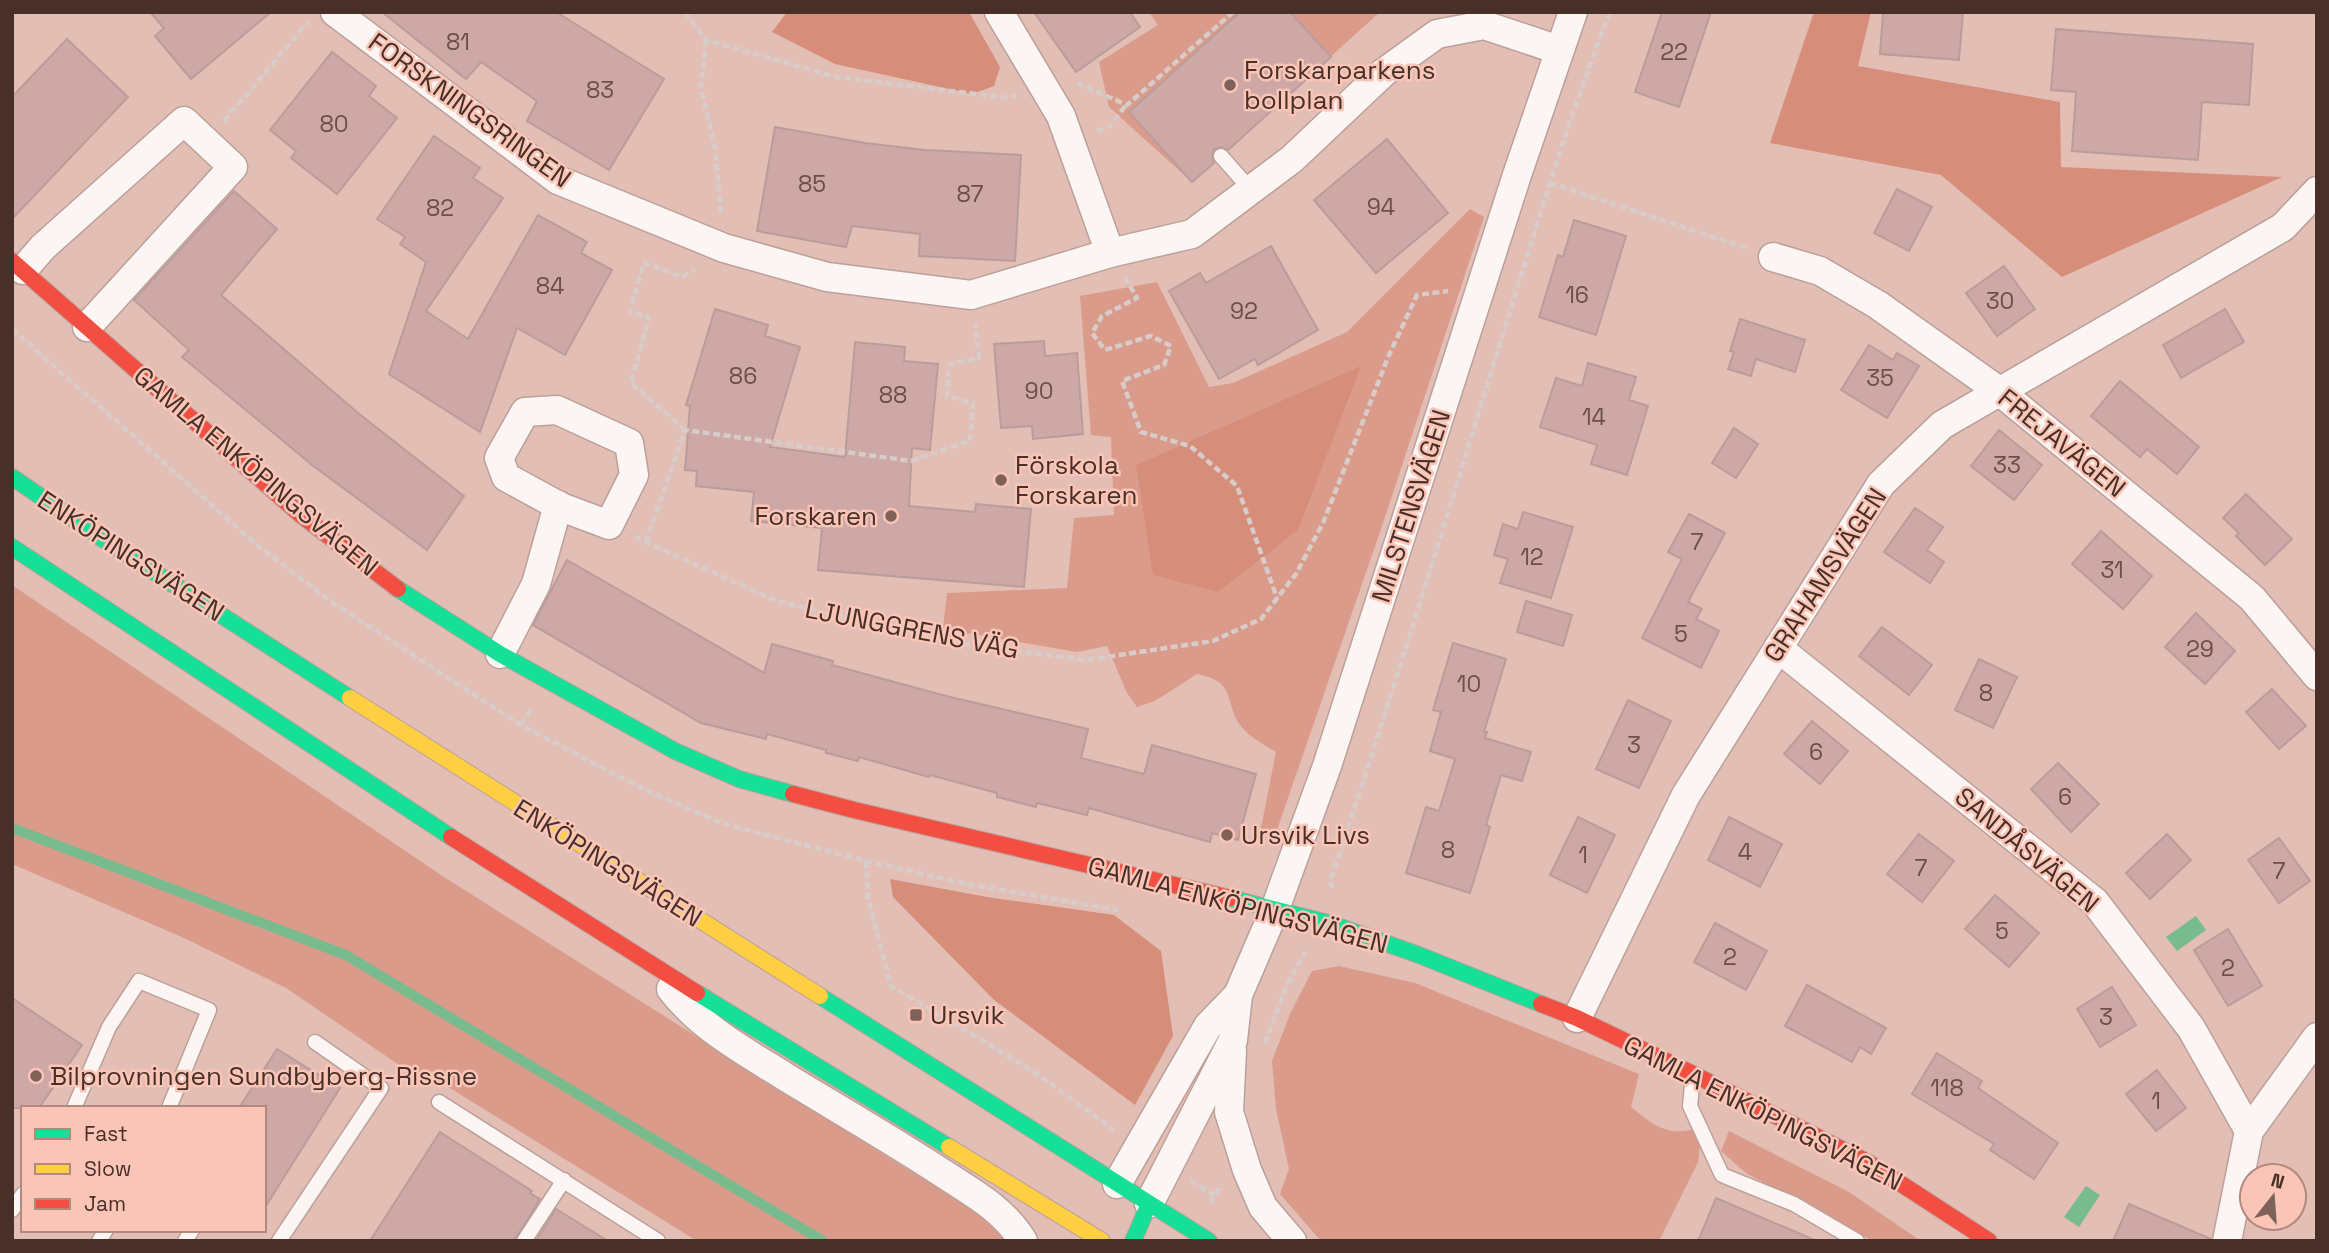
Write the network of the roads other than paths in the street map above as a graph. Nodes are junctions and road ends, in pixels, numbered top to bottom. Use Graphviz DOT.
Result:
graph roads {
  1 [pos="335,12"];
  2 [pos="999,12"];
  3 [pos="1573,12"];
  4 [pos="1559,50"];
  5 [pos="1221,156"];
  6 [pos="1251,190"];
  7 [pos="2317,191"];
  8 [pos="1110,253"];
  9 [pos="1773,257"];
  10 [pos="18,266"];
  11 [pos="87,327"];
  12 [pos="1999,391"];
  13 [pos="12,477"];
  14 [pos="558,505"];
  15 [pos="12,547"];
  16 [pos="1778,648"];
  17 [pos="500,654"];
  18 [pos="2317,676"];
  19 [pos="1275,909"];
  20 [pos="652,964"];
  21 [pos="1238,995"];
  22 [pos="1577,1018"];
  23 [pos="2317,1037"];
  24 [pos="1233,1040"];
  25 [pos="315,1042"];
  26 [pos="1693,1074"];
  27 [pos="439,1102"];
  28 [pos="75,1106"];
  29 [pos="170,1106"];
  30 [pos="2249,1131"];
  31 [pos="565,1180"];
  32 [pos="1115,1190"];
  33 [pos="1149,1204"];
  34 [pos="1097,1236"];
  35 [pos="279,1241"];
  36 [pos="524,1241"];
  37 [pos="658,1241"];
  38 [pos="1023,1241"];
  39 [pos="1133,1241"];
  40 [pos="1209,1241"];
  41 [pos="1292,1241"];
  42 [pos="1857,1241"];
  43 [pos="1989,1241"];
  44 [pos="2227,1241"];
  1 -- 8 [label="street, FORSKNINGSRINGEN"];
  2 -- 8 [label="street"];
  3 -- 4 [label="street, MILSTENSVÄGEN"];
  4 -- 6 [label="street, FORSKNINGSRINGEN"];
  4 -- 19 [label="street, MILSTENSVÄGEN"];
  5 -- 6 [label="lane"];
  6 -- 8 [label="street, FORSKNINGSRINGEN"];
  7 -- 12 [label="street, GRAHAMSVÄGEN"];
  9 -- 12 [label="street, FREJAVÄGEN"];
  10 -- 11 [label="main road, GAMLA ENKÖPINGSVÄGEN"];
  10 -- 11 [label="street, GAMLA ENKÖPINGSVÄGEN"];
  11 -- 17 [label="main road, GAMLA ENKÖPINGSVÄGEN"];
  12 -- 16 [label="street, GRAHAMSVÄGEN"];
  12 -- 18 [label="street, FREJAVÄGEN"];
  13 -- 32 [label="main road, ENKÖPINGSVÄGEN"];
  14 -- 14 [label="street"];
  14 -- 17 [label="street"];
  15 -- 20 [label="main road"];
  16 -- 22 [label="street, GRAHAMSVÄGEN"];
  16 -- 30 [label="street, SANDÅSVÄGEN"];
  17 -- 19 [label="main road, GAMLA ENKÖPINGSVÄGEN"];
  19 -- 21 [label="street, MILSTENSVÄGEN"];
  19 -- 22 [label="main road, GAMLA ENKÖPINGSVÄGEN"];
  20 -- 34 [label="main road"];
  20 -- 38 [label="street"];
  21 -- 24 [label="street, MILSTENSVÄGEN"];
  21 -- 32 [label="street, MILSTENSVÄGEN"];
  22 -- 26 [label="main road, GAMLA ENKÖPINGSVÄGEN"];
  23 -- 30 [label="street"];
  24 -- 33 [label="street, MILSTENSVÄGEN"];
  24 -- 41 [label="street"];
  25 -- 35 [label="lane"];
  26 -- 42 [label="lane"];
  26 -- 43 [label="main road, GAMLA ENKÖPINGSVÄGEN"];
  27 -- 31 [label="lane"];
  28 -- 29 [label="lane"];
  30 -- 44 [label="street"];
  31 -- 36 [label="lane"];
  31 -- 37 [label="lane"];
  32 -- 33 [label="main road, ENKÖPINGSVÄGEN"];
  33 -- 39 [label="main road"];
  33 -- 40 [label="main road, ENKÖPINGSVÄGEN"];
}
